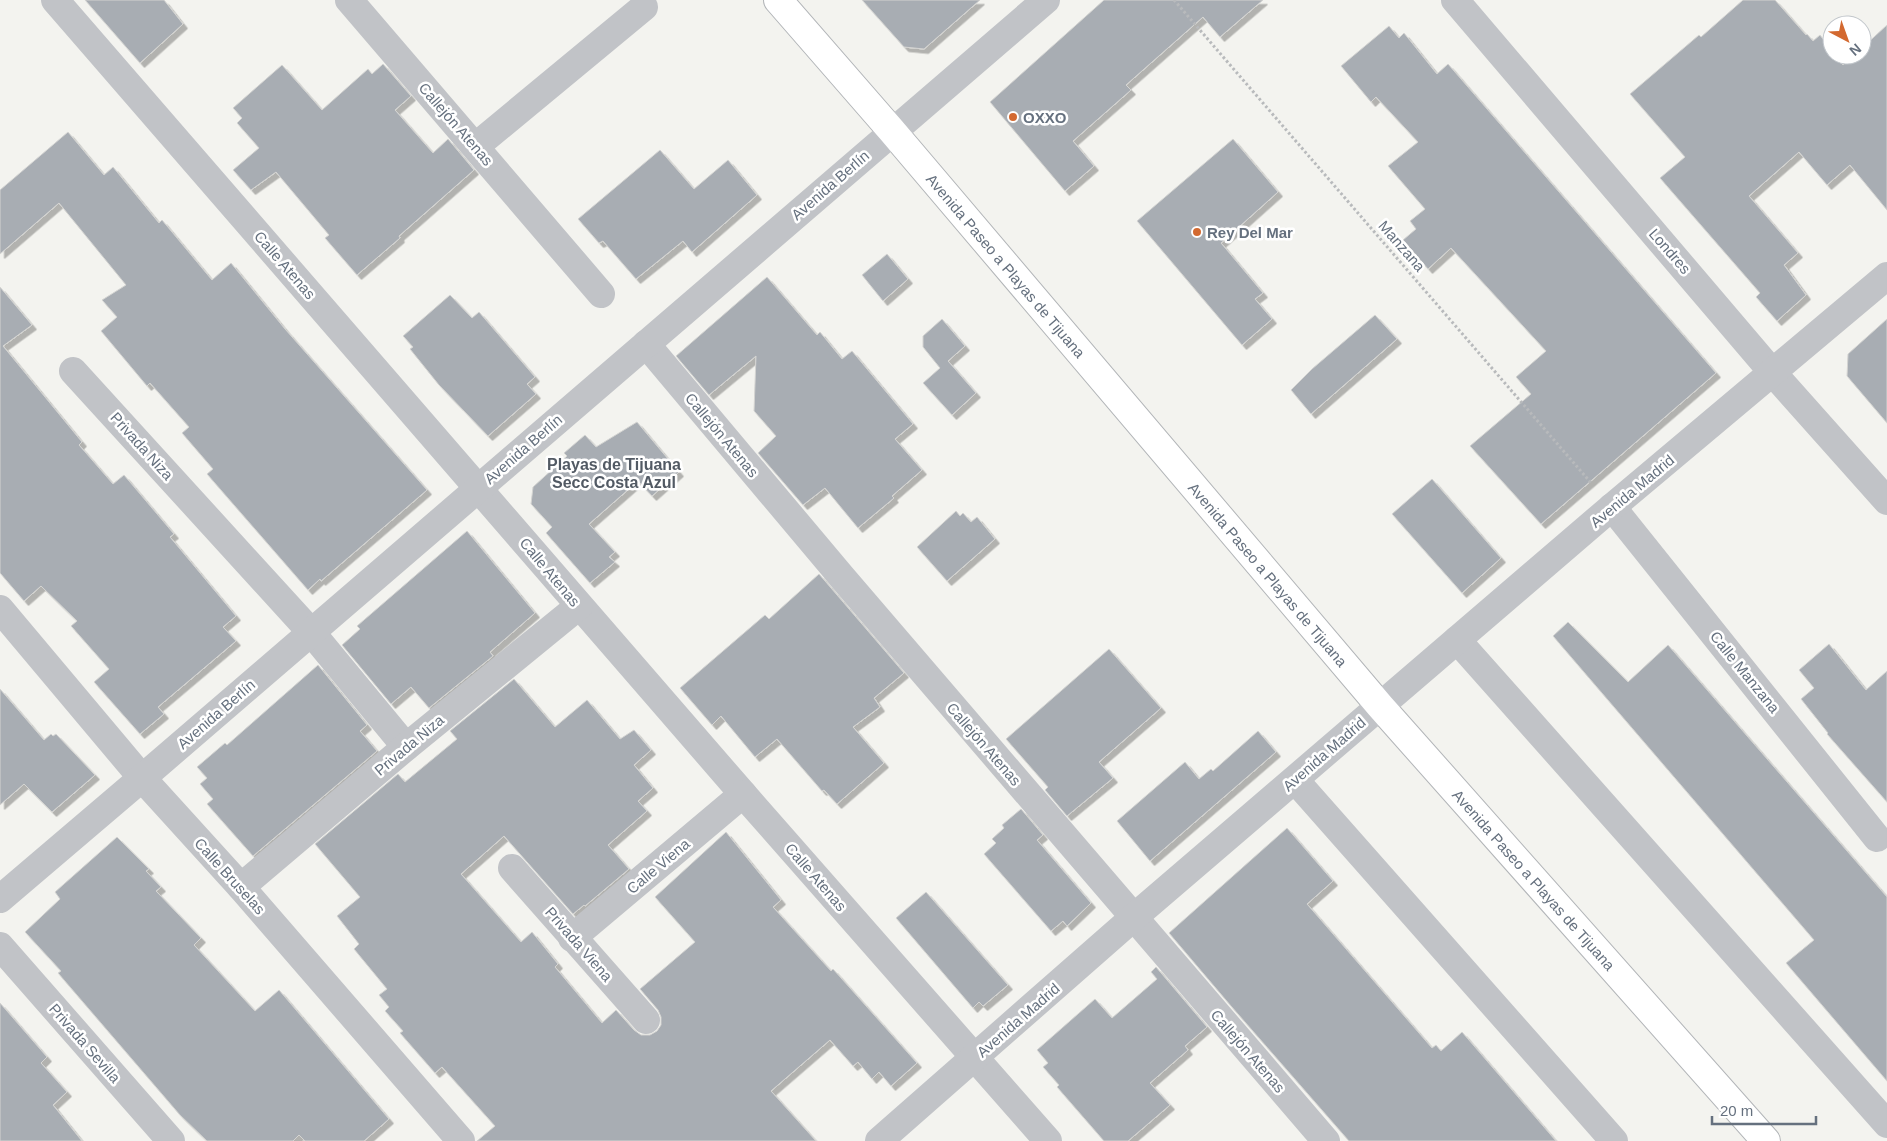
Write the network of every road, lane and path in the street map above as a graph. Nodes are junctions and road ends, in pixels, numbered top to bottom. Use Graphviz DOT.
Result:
graph roads {
  1 [pos="55,0"];
  2 [pos="349,0"];
  3 [pos="778,0"];
  4 [pos="1046,0"];
  5 [pos="1174,0"];
  6 [pos="1455,0"];
  7 [pos="644,7"];
  8 [pos="892,131"];
  9 [pos="476,146"];
  10 [pos="1887,276"];
  11 [pos="601,294"];
  12 [pos="646,344"];
  13 [pos="73,371"];
  14 [pos="1774,373"];
  15 [pos="478,488"];
  16 [pos="1887,501"];
  17 [pos="1612,507"];
  18 [pos="579,606"];
  19 [pos="0,609"];
  20 [pos="311,632"];
  21 [pos="1457,640"];
  22 [pos="1380,706"];
  23 [pos="406,747"];
  24 [pos="142,778"];
  25 [pos="1295,780"];
  26 [pos="743,794"];
  27 [pos="1877,838"];
  28 [pos="512,868"];
  29 [pos="240,887"];
  30 [pos="0,899"];
  31 [pos="1133,918"];
  32 [pos="572,938"];
  33 [pos="0,946"];
  34 [pos="646,1020"];
  35 [pos="975,1058"];
  36 [pos="1887,1124"];
  37 [pos="171,1141"];
  38 [pos="461,1141"];
  39 [pos="879,1141"];
  40 [pos="1048,1141"];
  41 [pos="1326,1141"];
  42 [pos="1614,1141"];
  43 [pos="1766,1141"];
  1 -- 15 [label="street, Calle Atenas"];
  2 -- 9 [label="street, Callejón Atenas"];
  3 -- 8 [label="main road, Avenida Paseo a Playas de Tijuana"];
  4 -- 8 [label="street, Avenida Berlín"];
  5 -- 17 [label="path, Manzana"];
  6 -- 14 [label="street, Londres"];
  7 -- 9 [label="street"];
  8 -- 12 [label="street, Avenida Berlín"];
  8 -- 22 [label="main road, Avenida Paseo a Playas de Tijuana"];
  9 -- 11 [label="street, Callejón Atenas"];
  10 -- 14 [label="street, Avenida Madrid"];
  12 -- 15 [label="street, Avenida Berlín"];
  12 -- 31 [label="street, Callejón Atenas"];
  13 -- 20 [label="street, Privada Niza"];
  14 -- 16 [label="street, Londres"];
  14 -- 17 [label="street, Avenida Madrid"];
  15 -- 18 [label="street, Calle Atenas"];
  15 -- 20 [label="street, Avenida Berlín"];
  17 -- 21 [label="street, Avenida Madrid"];
  17 -- 27 [label="street, Calle Manzana"];
  18 -- 23 [label="street, Privada Niza"];
  18 -- 26 [label="street, Calle Atenas"];
  19 -- 24 [label="street, Calle Bruselas"];
  20 -- 23 [label="street, Privada Niza"];
  20 -- 24 [label="street, Avenida Berlín"];
  21 -- 22 [label="street, Avenida Madrid"];
  21 -- 36 [label="street"];
  22 -- 25 [label="street, Avenida Madrid"];
  22 -- 43 [label="main road, Avenida Paseo a Playas de Tijuana"];
  23 -- 29 [label="street, Privada Niza"];
  24 -- 29 [label="street, Calle Bruselas"];
  24 -- 30 [label="street, Avenida Berlín"];
  25 -- 31 [label="street, Avenida Madrid"];
  25 -- 42 [label="street"];
  26 -- 32 [label="street, Calle Viena"];
  26 -- 35 [label="street, Calle Atenas"];
  28 -- 32 [label="street, Privada Viena"];
  29 -- 38 [label="street, Calle Bruselas"];
  31 -- 35 [label="street, Avenida Madrid"];
  31 -- 41 [label="street, Callejón Atenas"];
  32 -- 34 [label="street, Privada Viena"];
  33 -- 37 [label="street, Privada Sevilla"];
  35 -- 39 [label="street, Avenida Madrid"];
  35 -- 40 [label="street, Calle Atenas"];
}
